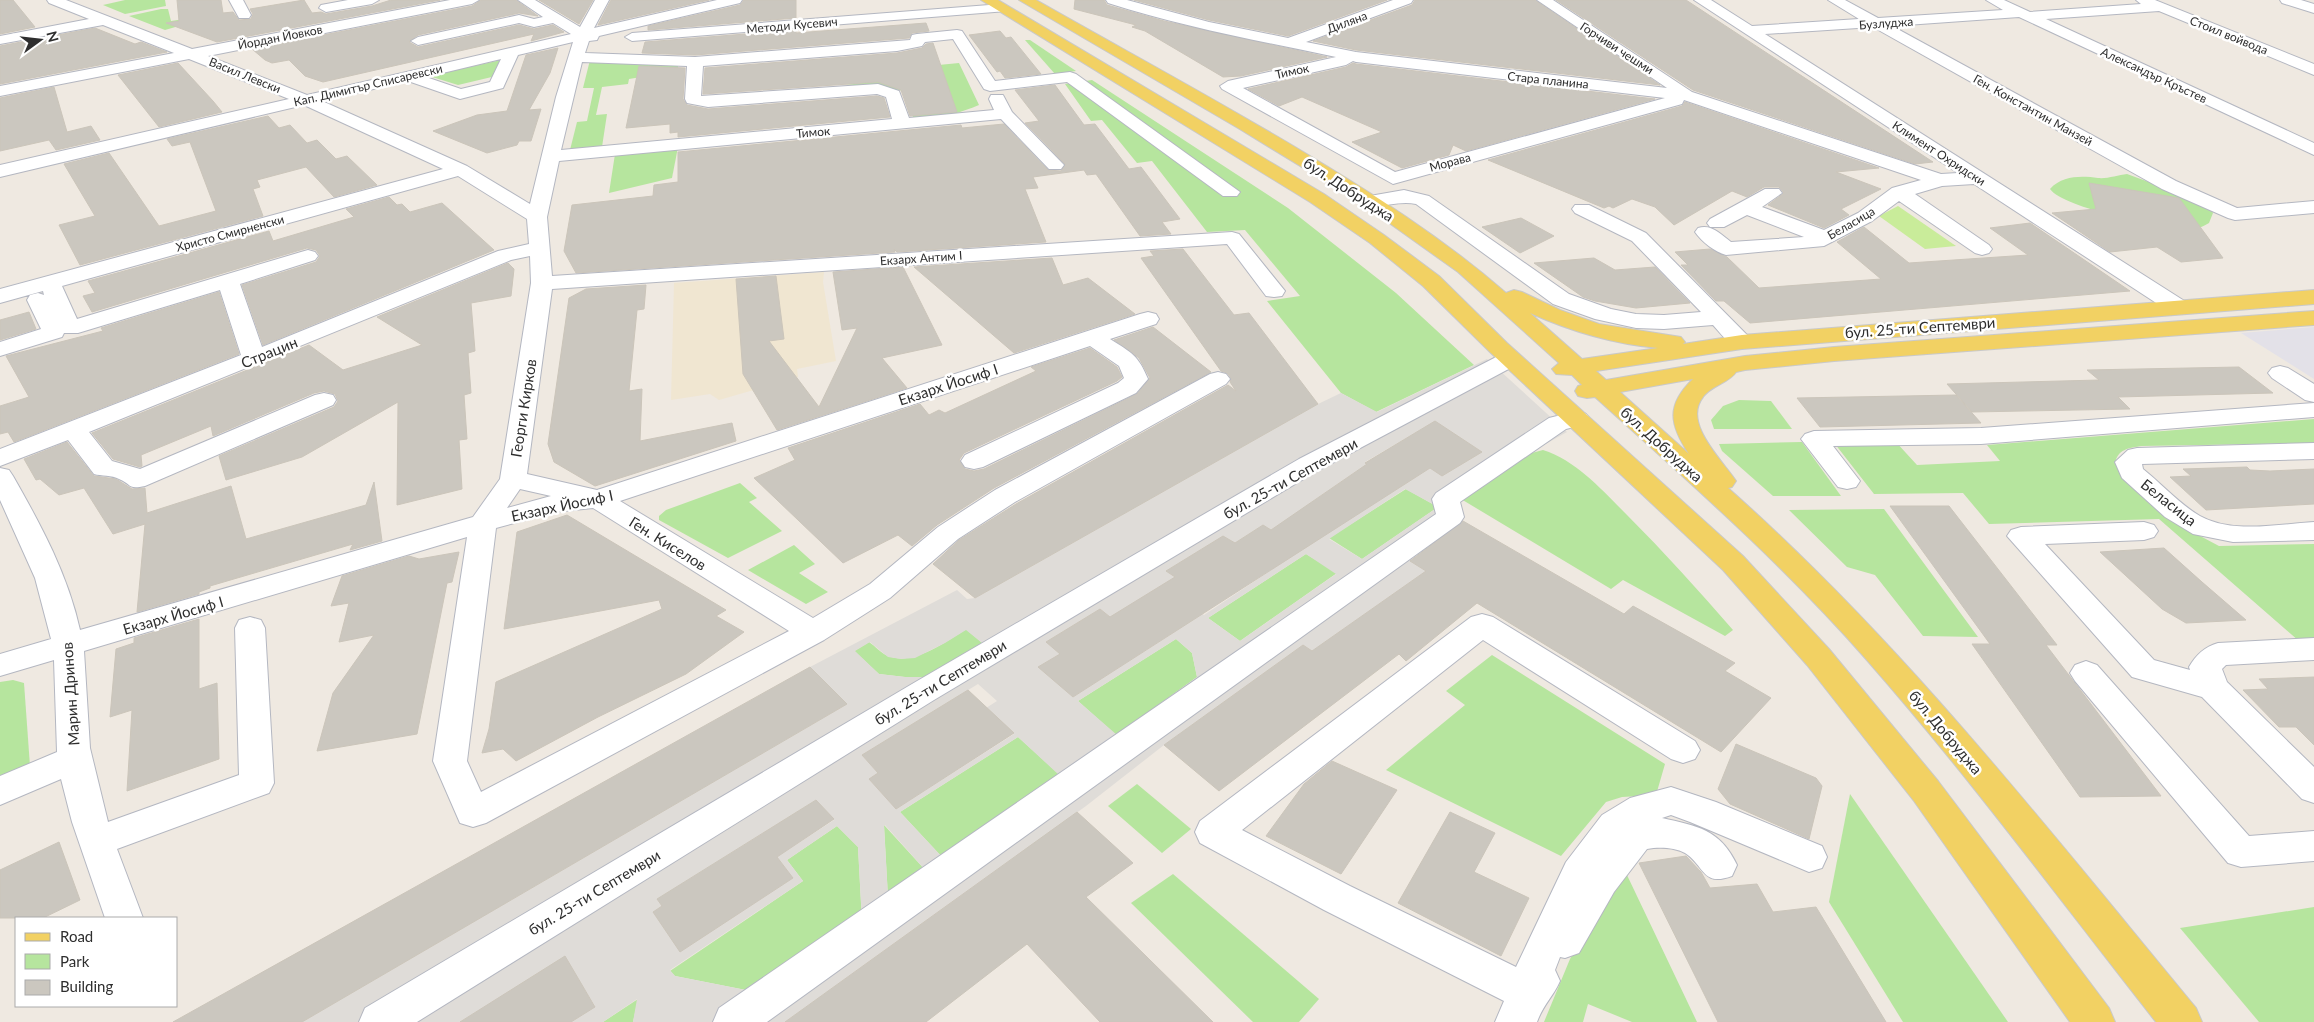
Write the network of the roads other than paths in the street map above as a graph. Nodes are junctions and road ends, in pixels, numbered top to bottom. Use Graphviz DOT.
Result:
graph roads {
  1 [pos="54,0"];
  2 [pos="236,0"];
  3 [pos="372,0"];
  4 [pos="472,0"];
  5 [pos="525,0"];
  6 [pos="602,0"];
  7 [pos="735,0"];
  8 [pos="1026,0"];
  9 [pos="1113,0"];
  10 [pos="1406,0"];
  11 [pos="1544,0"];
  12 [pos="1701,0"];
  13 [pos="1835,0"];
  14 [pos="1993,0"];
  15 [pos="2144,0"];
  16 [pos="2287,0"];
  17 [pos="322,4"];
  18 [pos="995,4"];
  19 [pos="2161,7"];
  20 [pos="2314,9"];
  21 [pos="2024,14"];
  22 [pos="244,15"];
  23 [pos="555,18"];
  24 [pos="105,20"];
  25 [pos="1878,23"];
  26 [pos="339,26"];
  27 [pos="1750,31"];
  28 [pos="0,40"];
  29 [pos="418,41"];
  30 [pos="1289,43"];
  31 [pos="579,46"];
  32 [pos="2306,50"];
  33 [pos="512,51"];
  34 [pos="2272,52"];
  35 [pos="194,54"];
  36 [pos="1356,57"];
  37 [pos="695,62"];
  38 [pos="2314,70"];
  39 [pos="409,76"];
  40 [pos="990,86"];
  41 [pos="1228,86"];
  42 [pos="0,91"];
  43 [pos="1690,96"];
  44 [pos="306,100"];
  45 [pos="1005,114"];
  46 [pos="902,124"];
  47 [pos="2314,150"];
  48 [pos="550,156"];
  49 [pos="1055,165"];
  50 [pos="460,170"];
  51 [pos="0,171"];
  52 [pos="1978,178"];
  53 [pos="1940,180"];
  54 [pos="1230,192"];
  55 [pos="1772,192"];
  56 [pos="1900,192"];
  57 [pos="1371,201"];
  58 [pos="2314,207"];
  59 [pos="1746,208"];
  60 [pos="1582,209"];
  61 [pos="538,217"];
  62 [pos="1826,238"];
  63 [pos="538,248"];
  64 [pos="1982,250"];
  65 [pos="308,256"];
  66 [pos="1465,268"];
  67 [pos="542,283"];
  68 [pos="41,285"];
  69 [pos="229,286"];
  70 [pos="1274,291"];
  71 [pos="0,296"];
  72 [pos="2314,297"];
  73 [pos="2178,308"];
  74 [pos="1717,318"];
  75 [pos="2314,318"];
  76 [pos="1148,319"];
  77 [pos="1092,337"];
  78 [pos="0,349"];
  79 [pos="1744,352"];
  80 [pos="254,358"];
  81 [pos="1519,367"];
  82 [pos="1577,367"];
  83 [pos="2280,373"];
  84 [pos="1218,379"];
  85 [pos="1600,389"];
  86 [pos="2314,395"];
  87 [pos="1553,398"];
  88 [pos="324,400"];
  89 [pos="2314,401"];
  90 [pos="2154,404"];
  91 [pos="2314,410"];
  92 [pos="1577,419"];
  93 [pos="73,429"];
  94 [pos="2314,451"];
  95 [pos="0,458"];
  96 [pos="974,461"];
  97 [pos="0,476"];
  98 [pos="513,479"];
  99 [pos="1847,481"];
  100 [pos="598,499"];
  101 [pos="483,523"];
  102 [pos="2314,530"];
  103 [pos="2144,531"];
  104 [pos="1767,538"];
  105 [pos="250,628"];
  106 [pos="813,632"];
  107 [pos="68,645"];
  108 [pos="2314,649"];
  109 [pos="0,665"];
  110 [pos="2086,673"];
  111 [pos="2213,688"];
  112 [pos="1683,750"];
  113 [pos="74,759"];
  114 [pos="2314,789"];
  115 [pos="0,791"];
  116 [pos="97,840"];
  117 [pos="2314,846"];
  118 [pos="1809,857"];
  119 [pos="1719,865"];
  120 [pos="124,917"];
  121 [pos="1522,1007"];
  122 [pos="380,1022"];
  123 [pos="734,1022"];
  124 [pos="2094,1022"];
  125 [pos="2181,1022"];
  1 -- 24 [label="street, Васил Левски"];
  2 -- 22 [label="street"];
  3 -- 17 [label="street"];
  4 -- 26 [label="street, Йордан Йовков"];
  5 -- 23 [label="street"];
  6 -- 31 [label="street, Георги Кирков"];
  7 -- 31 [label="street, Кап. Димитър Списаревски"];
  8 -- 57 [label="main road, бул. Добруджа"];
  9 -- 30 [label="street, Стара планина"];
  10 -- 30 [label="street, Диляна"];
  11 -- 43 [label="street, Горчиви чешми"];
  12 -- 27 [label="street, Климент Охридски"];
  13 -- 25 [label="street, Ген. Константин Манзей"];
  14 -- 21 [label="street, Александър Кръстев"];
  15 -- 19 [label="street, Стоил войвода"];
  16 -- 20 [label="street"];
  17 -- 26 [label="street"];
  18 -- 31 [label="street, Методи Кусевич"];
  18 -- 81 [label="main road, бул. Добруджа"];
  19 -- 21 [label="street, Бузлуджа"];
  19 -- 34 [label="street, Стоил войвода"];
  21 -- 25 [label="street, Бузлуджа"];
  21 -- 47 [label="street, Александър Кръстев"];
  23 -- 29 [label="street"];
  23 -- 31 [label="street"];
  24 -- 28 [label="street"];
  24 -- 35 [label="street, Васил Левски"];
  25 -- 27 [label="street, Бузлуджа"];
  25 -- 58 [label="street, Ген. Константин Манзей"];
  26 -- 35 [label="street, Йордан Йовков"];
  27 -- 52 [label="street, Климент Охридски"];
  30 -- 36 [label="street, Стара планина"];
  31 -- 33 [label="street, Кап. Димитър Списаревски"];
  31 -- 37 [label="street"];
  31 -- 48 [label="street, Георги Кирков"];
  32 -- 34 [label="street"];
  33 -- 39 [label="street, Кап. Димитър Списаревски"];
  33 -- 39 [label="street"];
  34 -- 38 [label="street, Стоил войвода"];
  35 -- 42 [label="street, Йордан Йовков"];
  35 -- 44 [label="street, Васил Левски"];
  36 -- 41 [label="street, Тимок"];
  36 -- 43 [label="street, Стара планина"];
  37 -- 40 [label="street"];
  37 -- 46 [label="street"];
  39 -- 44 [label="street, Кап. Димитър Списаревски"];
  40 -- 45 [label="street"];
  40 -- 54 [label="street"];
  41 -- 43 [label="street, Морава"];
  43 -- 53 [label="street, Стара планина"];
  44 -- 50 [label="street, Васил Левски"];
  44 -- 51 [label="street, Кап. Димитър Списаревски"];
  45 -- 46 [label="street, Тимок"];
  45 -- 49 [label="street"];
  46 -- 48 [label="street, Тимок"];
  48 -- 61 [label="street, Георги Кирков"];
  50 -- 61 [label="street, Васил Левски"];
  50 -- 68 [label="street, Христо Смирненски"];
  52 -- 53 [label="street, Стара планина"];
  52 -- 73 [label="street, Климент Охридски"];
  53 -- 56 [label="street, Беласица"];
  55 -- 59 [label="street"];
  56 -- 62 [label="street, Беласица"];
  56 -- 64 [label="street"];
  57 -- 66 [label="main road, бул. Добруджа"];
  57 -- 74 [label="street"];
  59 -- 62 [label="street"];
  59 -- 62 [label="street, Беласица"];
  60 -- 74 [label="street"];
  61 -- 63 [label="street, Георги Кирков"];
  63 -- 67 [label="street, Георги Кирков"];
  63 -- 80 [label="street, Страцин"];
  65 -- 69 [label="street"];
  66 -- 79 [label="main road"];
  66 -- 82 [label="main road, бул. Добруджа"];
  67 -- 70 [label="street, Екзарх Антим I"];
  67 -- 98 [label="street, Георги Кирков"];
  68 -- 69 [label="street"];
  68 -- 71 [label="street, Христо Смирненски"];
  68 -- 78 [label="street"];
  69 -- 80 [label="street"];
  72 -- 73 [label="main road, бул. 25-ти Септември"];
  73 -- 79 [label="main road, бул. 25-ти Септември"];
  74 -- 79 [label="street"];
  75 -- 79 [label="main road, бул. 25-ти Септември"];
  76 -- 77 [label="street, Екзарх Йосиф I"];
  77 -- 96 [label="street"];
  77 -- 100 [label="street, Екзарх Йосиф I"];
  79 -- 82 [label="main road, бул. 25-ти Септември"];
  79 -- 85 [label="main road, бул. 25-ти Септември"];
  79 -- 104 [label="main road"];
  80 -- 93 [label="street, Страцин"];
  81 -- 82 [label="main road, бул. 25-ти Септември"];
  81 -- 87 [label="main road, бул. Добруджа"];
  81 -- 122 [label="street, бул. 25-ти Септември"];
  82 -- 85 [label="main road, бул. Добруджа"];
  83 -- 86 [label="street"];
  84 -- 106 [label="street"];
  85 -- 87 [label="main road, бул. 25-ти Септември"];
  85 -- 104 [label="main road, бул. Добруджа"];
  87 -- 92 [label="main road, бул. Добруджа"];
  88 -- 93 [label="street"];
  89 -- 90 [label="street"];
  91 -- 99 [label="street"];
  92 -- 123 [label="street"];
  92 -- 124 [label="main road, бул. Добруджа"];
  93 -- 95 [label="street, Страцин"];
  94 -- 102 [label="street, Беласица"];
  97 -- 107 [label="street, Марин Дринов"];
  98 -- 100 [label="street, Ген. Киселов"];
  98 -- 101 [label="street, Георги Кирков"];
  100 -- 101 [label="street, Екзарх Йосиф I"];
  100 -- 106 [label="street, Ген. Киселов"];
  101 -- 106 [label="street, Георги Кирков"];
  101 -- 107 [label="street, Екзарх Йосиф I"];
  103 -- 111 [label="street"];
  104 -- 125 [label="main road, бул. Добруджа"];
  105 -- 116 [label="street"];
  107 -- 109 [label="street, Екзарх Йосиф I"];
  107 -- 113 [label="street, Марин Дринов"];
  108 -- 111 [label="street"];
  110 -- 117 [label="street"];
  111 -- 114 [label="street"];
  112 -- 121 [label="street"];
  113 -- 115 [label="street"];
  113 -- 116 [label="street, Марин Дринов"];
  116 -- 120 [label="street, Марин Дринов"];
  118 -- 121 [label="street"];
  119 -- 121 [label="street"];
}
